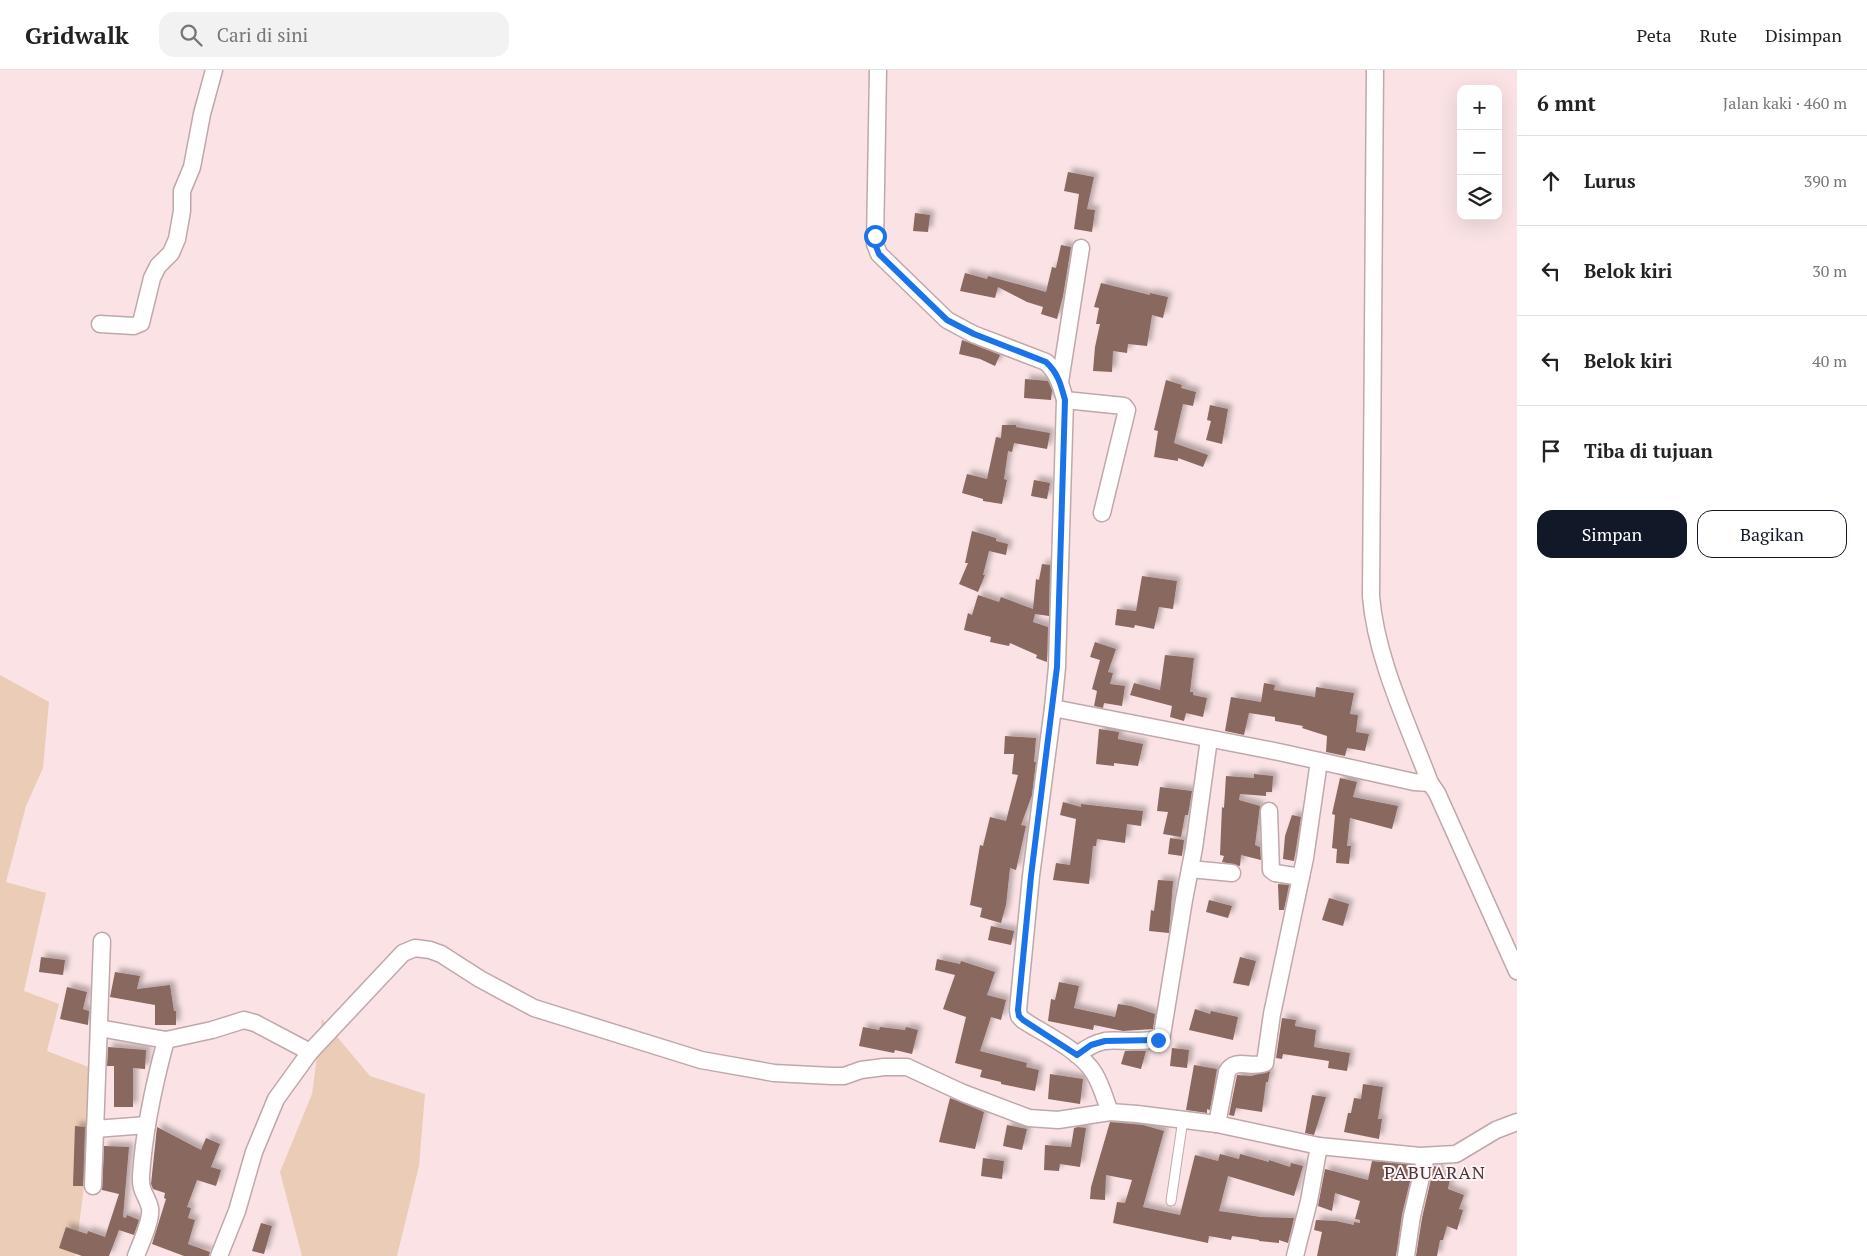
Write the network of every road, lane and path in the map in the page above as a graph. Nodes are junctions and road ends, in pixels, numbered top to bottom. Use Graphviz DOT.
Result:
graph roads {
  1 [pos="214,70"];
  2 [pos="878,70"];
  3 [pos="1375,70"];
  4 [pos="1082,248"];
  5 [pos="100,324"];
  6 [pos="1060,382"];
  7 [pos="1065,400"];
  8 [pos="1102,513"];
  9 [pos="1053,708"];
  10 [pos="1209,739"];
  11 [pos="1319,761"];
  12 [pos="1430,783"];
  13 [pos="1269,811"];
  14 [pos="1190,868"];
  15 [pos="1232,873"];
  16 [pos="1301,877"];
  17 [pos="102,941"];
  18 [pos="1517,971"];
  19 [pos="99,1028"];
  20 [pos="166,1040"];
  21 [pos="310,1052"];
  22 [pos="1077,1055"];
  23 [pos="1110,1112"];
  24 [pos="1183,1119"];
  25 [pos="1517,1122"];
  26 [pos="1217,1124"];
  27 [pos="148,1125"];
  28 [pos="95,1129"];
  29 [pos="1319,1146"];
  30 [pos="1426,1156"];
  31 [pos="92,1186"];
  32 [pos="1171,1200"];
  33 [pos="136,1256"];
  34 [pos="219,1256"];
  35 [pos="1295,1256"];
  36 [pos="1406,1256"];
  1 -- 5 [label="street"];
  2 -- 6 [label="street"];
  3 -- 12 [label="street"];
  4 -- 6 [label="street"];
  6 -- 7 [label="street"];
  7 -- 8 [label="street"];
  7 -- 9 [label="street"];
  9 -- 10 [label="street"];
  9 -- 22 [label="street"];
  10 -- 11 [label="street"];
  10 -- 14 [label="street"];
  11 -- 12 [label="street"];
  11 -- 16 [label="street"];
  12 -- 18 [label="street"];
  13 -- 16 [label="street"];
  14 -- 15 [label="street"];
  14 -- 22 [label="street"];
  16 -- 26 [label="street"];
  17 -- 19 [label="street"];
  19 -- 20 [label="street"];
  19 -- 28 [label="street"];
  20 -- 21 [label="street"];
  20 -- 27 [label="street"];
  21 -- 23 [label="street"];
  21 -- 34 [label="street"];
  22 -- 23 [label="street"];
  23 -- 24 [label="street"];
  24 -- 26 [label="street"];
  24 -- 32 [label="lane"];
  25 -- 30 [label="street"];
  26 -- 29 [label="street"];
  27 -- 28 [label="street"];
  27 -- 33 [label="street"];
  28 -- 31 [label="street"];
  29 -- 30 [label="street"];
  29 -- 35 [label="street"];
  30 -- 36 [label="street"];
}
